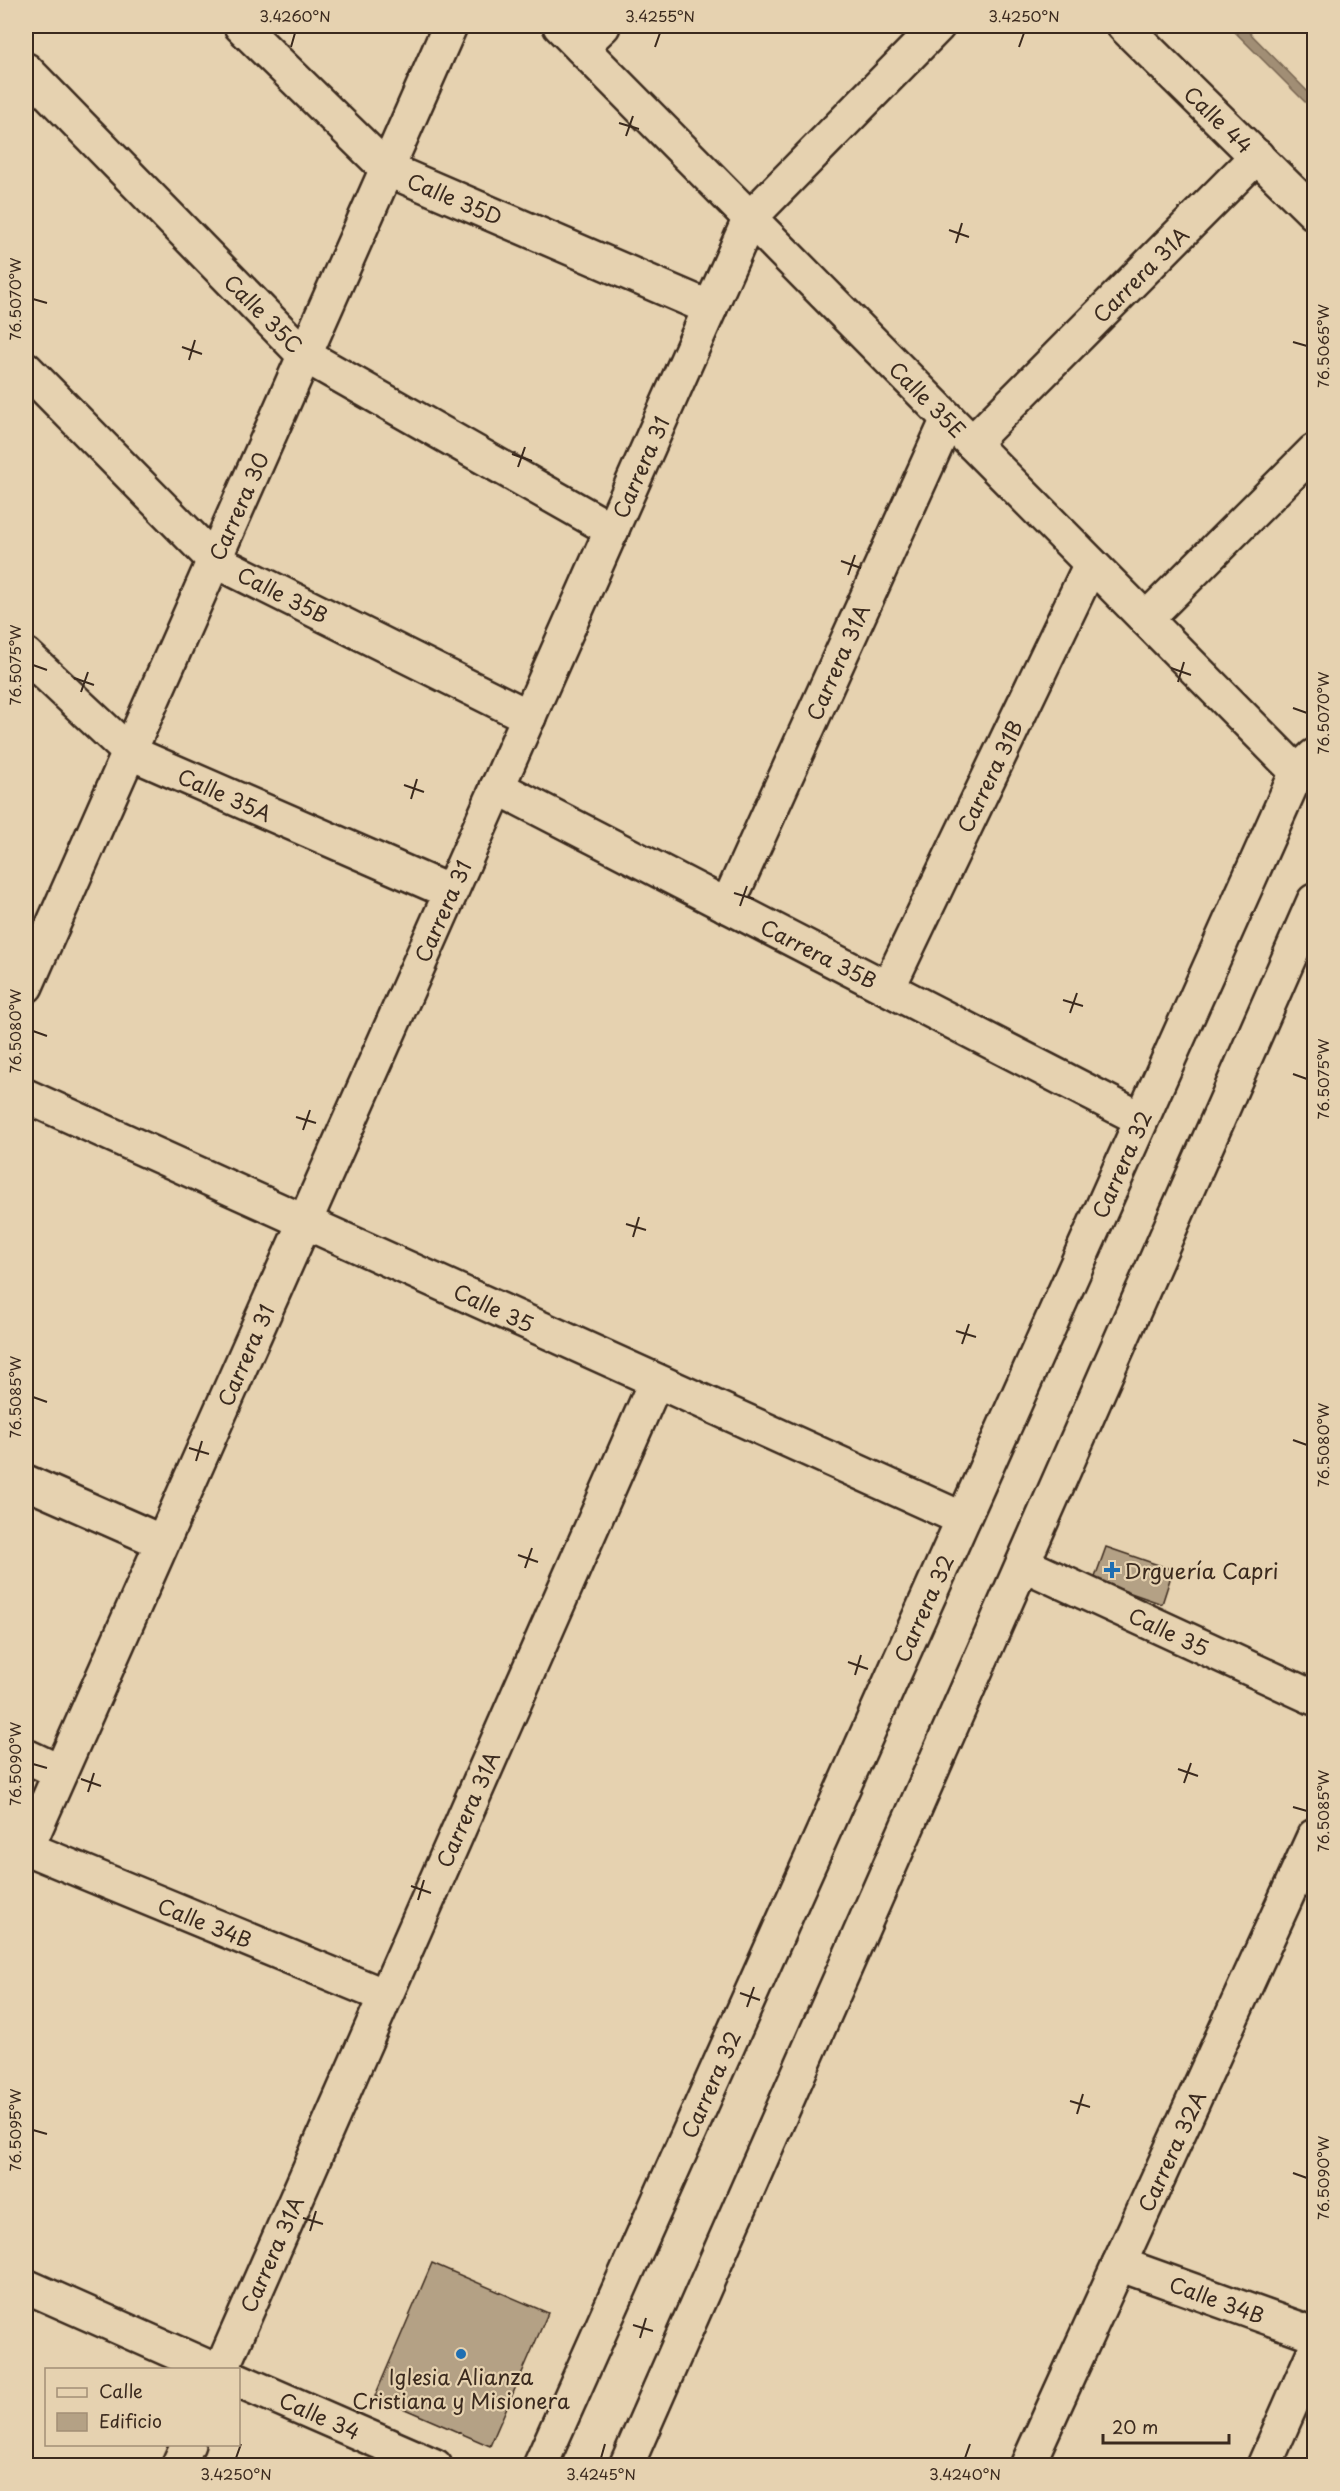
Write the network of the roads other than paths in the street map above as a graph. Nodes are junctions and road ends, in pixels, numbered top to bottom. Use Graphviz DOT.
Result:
graph roads {
  1 [pos="241,26"];
  2 [pos="450,26"];
  3 [pos="938,26"];
  4 [pos="1124,26"];
  5 [pos="581,33"];
  6 [pos="26,70"];
  7 [pos="1257,156"];
  8 [pos="387,169"];
  9 [pos="1314,213"];
  10 [pos="750,218"];
  11 [pos="710,308"];
  12 [pos="304,355"];
  13 [pos="26,369"];
  14 [pos="948,419"];
  15 [pos="972,443"];
  16 [pos="1314,451"];
  17 [pos="612,530"];
  18 [pos="214,560"];
  19 [pos="1091,564"];
  20 [pos="1146,619"];
  21 [pos="26,655"];
  22 [pos="529,717"];
  23 [pos="129,752"];
  24 [pos="1306,764"];
  25 [pos="497,787"];
  26 [pos="450,892"];
  27 [pos="1314,901"];
  28 [pos="727,906"];
  29 [pos="26,986"];
  30 [pos="888,988"];
  31 [pos="26,1096"];
  32 [pos="1141,1119"];
  33 [pos="305,1221"];
  34 [pos="656,1381"];
  35 [pos="26,1482"];
  36 [pos="963,1518"];
  37 [pos="162,1542"];
  38 [pos="1023,1564"];
  39 [pos="1314,1698"];
  40 [pos="26,1756"];
  41 [pos="60,1772"];
  42 [pos="1314,1836"];
  43 [pos="26,1849"];
  44 [pos="385,1996"];
  45 [pos="1119,2264"];
  46 [pos="26,2286"];
  47 [pos="1314,2334"];
  48 [pos="1312,2366"];
  49 [pos="210,2368"];
  50 [pos="222,2368"];
  51 [pos="240,2381"];
  52 [pos="188,2446"];
  53 [pos="178,2466"];
  54 [pos="435,2466"];
  55 [pos="540,2466"];
  56 [pos="626,2466"];
  57 [pos="1027,2466"];
  58 [pos="1264,2466"];
  1 -- 8 [label="street, Calle 35D"];
  2 -- 8 [label="street, Carrera 30"];
  3 -- 10 [label="street, Carrera 31"];
  4 -- 7 [label="street, Calle 44"];
  5 -- 10 [label="street, Calle 35E"];
  6 -- 12 [label="street, Calle 35C"];
  7 -- 9 [label="street, Calle 44"];
  7 -- 15 [label="street, Carrera 31A"];
  8 -- 11 [label="street, Calle 35D"];
  8 -- 12 [label="street, Carrera 30"];
  10 -- 11 [label="street, Carrera 31"];
  10 -- 14 [label="street, Calle 35E"];
  11 -- 17 [label="street, Carrera 31"];
  12 -- 17 [label="street, Calle 35C"];
  12 -- 18 [label="street, Carrera 30"];
  13 -- 18 [label="street, Calle 35B"];
  14 -- 15 [label="street, Calle 35E"];
  14 -- 28 [label="street, Carrera 31A"];
  15 -- 19 [label="street, Calle 35E"];
  16 -- 20 [label="street"];
  17 -- 22 [label="street, Carrera 31"];
  18 -- 22 [label="street, Calle 35B"];
  18 -- 23 [label="street, Carrera 30"];
  19 -- 20 [label="street, Calle 35E"];
  19 -- 30 [label="street, Carrera 31B"];
  20 -- 24 [label="street, Calle 35E"];
  21 -- 23 [label="street, Calle 35A"];
  22 -- 25 [label="street, Carrera 31"];
  23 -- 26 [label="street, Calle 35A"];
  23 -- 29 [label="street, Carrera 30"];
  24 -- 32 [label="street, Carrera 32"];
  25 -- 26 [label="street, Carrera 31"];
  25 -- 28 [label="street, Carrera 35B"];
  26 -- 33 [label="street, Carrera 31"];
  27 -- 38 [label="street"];
  28 -- 30 [label="street, Carrera 35B"];
  30 -- 32 [label="street, Carrera 35B"];
  31 -- 33 [label="street, Calle 35"];
  32 -- 36 [label="street, Carrera 32"];
  33 -- 34 [label="street, Calle 35"];
  33 -- 37 [label="street, Carrera 31"];
  34 -- 36 [label="street, Calle 35"];
  34 -- 44 [label="street, Carrera 31A"];
  35 -- 37 [label="street"];
  36 -- 55 [label="street, Carrera 32"];
  37 -- 41 [label="street, Carrera 31"];
  38 -- 39 [label="street, Calle 35"];
  38 -- 56 [label="street"];
  40 -- 41 [label="street"];
  41 -- 43 [label="street, Carrera 31"];
  42 -- 45 [label="street, Carrera 32A"];
  43 -- 44 [label="street, Calle 34B"];
  44 -- 50 [label="street, Carrera 31A"];
  45 -- 47 [label="street, Calle 34B"];
  45 -- 57 [label="street, Carrera 32A"];
  46 -- 49 [label="street"];
  48 -- 58 [label="street"];
  51 -- 54 [label="street, Calle 34"];
  52 -- 53 [label="street"];
}
